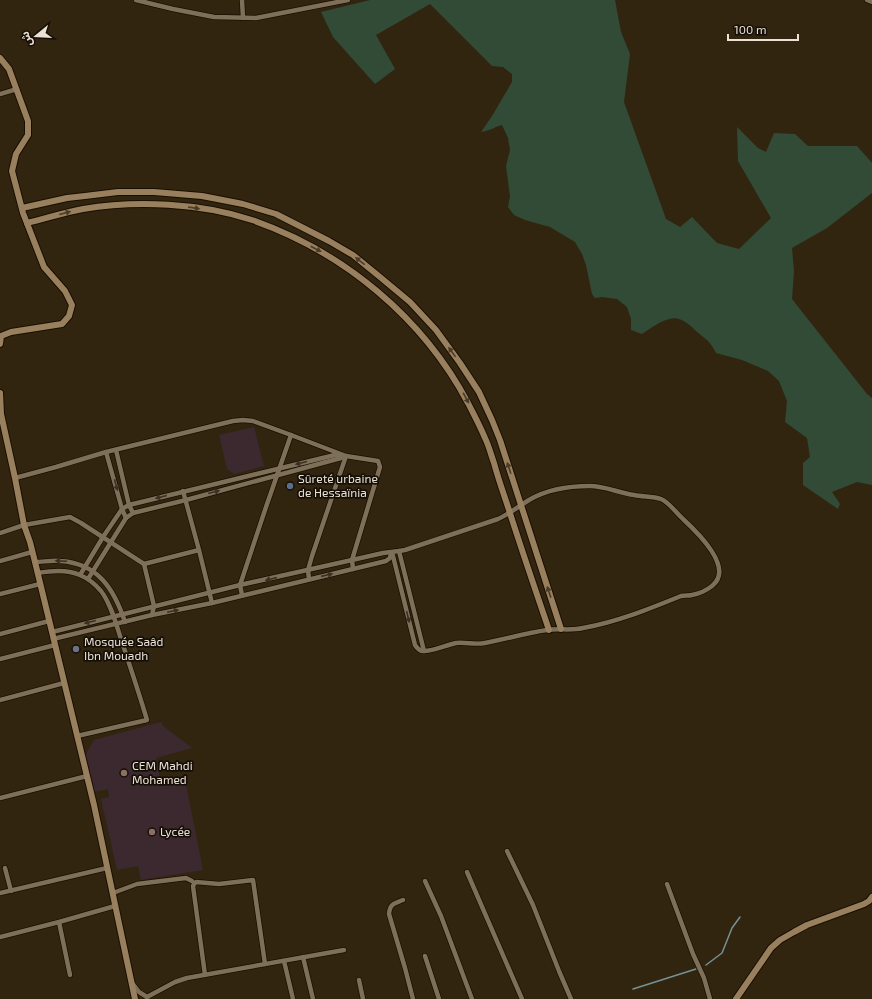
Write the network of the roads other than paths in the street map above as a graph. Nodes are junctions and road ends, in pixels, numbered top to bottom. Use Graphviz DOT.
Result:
graph roads {
  1 [pos="136,0"];
  2 [pos="242,0"];
  3 [pos="348,0"];
  4 [pos="866,0"];
  5 [pos="872,2"];
  6 [pos="243,18"];
  7 [pos="0,58"];
  8 [pos="17,89"];
  9 [pos="0,94"];
  10 [pos="22,208"];
  11 [pos="27,223"];
  12 [pos="0,344"];
  13 [pos="0,393"];
  14 [pos="291,435"];
  15 [pos="116,450"];
  16 [pos="106,452"];
  17 [pos="339,456"];
  18 [pos="346,456"];
  19 [pos="279,468"];
  20 [pos="276,475"];
  21 [pos="15,478"];
  22 [pos="183,491"];
  23 [pos="186,500"];
  24 [pos="129,505"];
  25 [pos="521,505"];
  26 [pos="122,509"];
  27 [pos="133,513"];
  28 [pos="510,513"];
  29 [pos="126,518"];
  30 [pos="24,525"];
  31 [pos="0,533"];
  32 [pos="103,537"];
  33 [pos="111,542"];
  34 [pos="199,550"];
  35 [pos="398,551"];
  36 [pos="32,552"];
  37 [pos="392,552"];
  38 [pos="352,560"];
  39 [pos="0,561"];
  40 [pos="35,562"];
  41 [pos="144,564"];
  42 [pos="85,566"];
  43 [pos="353,569"];
  44 [pos="308,570"];
  45 [pos="93,571"];
  46 [pos="37,573"];
  47 [pos="80,574"];
  48 [pos="309,579"];
  49 [pos="88,580"];
  50 [pos="40,584"];
  51 [pos="240,586"];
  52 [pos="210,593"];
  53 [pos="0,594"];
  54 [pos="242,595"];
  55 [pos="410,596"];
  56 [pos="404,597"];
  57 [pos="212,603"];
  58 [pos="154,606"];
  59 [pos="123,614"];
  60 [pos="152,615"];
  61 [pos="114,616"];
  62 [pos="49,621"];
  63 [pos="125,622"];
  64 [pos="116,624"];
  65 [pos="560,629"];
  66 [pos="549,630"];
  67 [pos="52,632"];
  68 [pos="0,634"];
  69 [pos="54,642"];
  70 [pos="424,651"];
  71 [pos="0,659"];
  72 [pos="64,683"];
  73 [pos="0,700"];
  74 [pos="77,736"];
  75 [pos="87,776"];
  76 [pos="0,798"];
  77 [pos="507,851"];
  78 [pos="5,868"];
  79 [pos="107,868"];
  80 [pos="467,872"];
  81 [pos="192,881"];
  82 [pos="425,881"];
  83 [pos="667,884"];
  84 [pos="11,891"];
  85 [pos="0,893"];
  86 [pos="113,893"];
  87 [pos="872,897"];
  88 [pos="403,900"];
  89 [pos="115,906"];
  90 [pos="59,922"];
  91 [pos="0,937"];
  92 [pos="344,950"];
  93 [pos="425,956"];
  94 [pos="303,958"];
  95 [pos="284,961"];
  96 [pos="265,964"];
  97 [pos="70,975"];
  98 [pos="205,975"];
  99 [pos="359,980"];
  100 [pos="131,981"];
  101 [pos="147,998"];
  102 [pos="135,999"];
  103 [pos="293,999"];
  104 [pos="313,999"];
  105 [pos="363,999"];
  106 [pos="413,999"];
  107 [pos="439,999"];
  108 [pos="472,999"];
  109 [pos="522,999"];
  110 [pos="571,999"];
  111 [pos="710,999"];
  112 [pos="736,999"];
  1 -- 6 [label="street"];
  2 -- 6 [label="street"];
  3 -- 6 [label="street"];
  4 -- 5 [label="street"];
  7 -- 8 [label="street"];
  8 -- 9 [label="street"];
  8 -- 10 [label="street"];
  10 -- 11 [label="street"];
  25 -- 10 [label="street, one-way"];
  11 -- 12 [label="street"];
  11 -- 28 [label="street, one-way"];
  13 -- 21 [label="street"];
  14 -- 15 [label="street"];
  14 -- 17 [label="street"];
  14 -- 19 [label="street"];
  15 -- 16 [label="street"];
  15 -- 24 [label="street"];
  16 -- 21 [label="street"];
  16 -- 26 [label="street, one-way"];
  17 -- 18 [label="street"];
  17 -- 19 [label="street, one-way"];
  17 -- 20 [label="street"];
  18 -- 38 [label="street"];
  18 -- 44 [label="street"];
  19 -- 20 [label="street"];
  19 -- 22 [label="street"];
  23 -- 20 [label="street, one-way"];
  20 -- 51 [label="street"];
  21 -- 30 [label="street"];
  22 -- 23 [label="street"];
  22 -- 24 [label="street, one-way"];
  23 -- 27 [label="street"];
  23 -- 34 [label="street"];
  24 -- 26 [label="street"];
  24 -- 27 [label="street"];
  25 -- 28 [label="street"];
  65 -- 25 [label="street, one-way"];
  25 -- 65 [label="street"];
  26 -- 29 [label="street"];
  26 -- 32 [label="street"];
  27 -- 29 [label="street"];
  28 -- 35 [label="street"];
  28 -- 66 [label="street"];
  29 -- 33 [label="street"];
  30 -- 31 [label="street"];
  30 -- 32 [label="street"];
  30 -- 36 [label="street"];
  32 -- 33 [label="street"];
  32 -- 42 [label="street"];
  33 -- 41 [label="street"];
  33 -- 45 [label="street"];
  34 -- 41 [label="street"];
  34 -- 52 [label="street"];
  35 -- 37 [label="street"];
  35 -- 55 [label="street"];
  36 -- 39 [label="street"];
  36 -- 40 [label="street"];
  37 -- 38 [label="street"];
  37 -- 43 [label="street"];
  37 -- 56 [label="street"];
  38 -- 43 [label="street"];
  38 -- 44 [label="street"];
  42 -- 40 [label="street, one-way"];
  40 -- 46 [label="street"];
  41 -- 58 [label="street"];
  42 -- 45 [label="street"];
  42 -- 47 [label="street"];
  48 -- 43 [label="street, one-way"];
  44 -- 48 [label="street"];
  44 -- 51 [label="street, one-way"];
  45 -- 49 [label="street"];
  45 -- 59 [label="street"];
  46 -- 47 [label="street"];
  46 -- 50 [label="street"];
  47 -- 49 [label="street"];
  48 -- 54 [label="street"];
  49 -- 61 [label="street"];
  50 -- 53 [label="street"];
  50 -- 62 [label="street"];
  51 -- 52 [label="street"];
  51 -- 54 [label="street"];
  52 -- 57 [label="street"];
  52 -- 58 [label="street"];
  54 -- 57 [label="street"];
  55 -- 56 [label="street"];
  55 -- 70 [label="street"];
  56 -- 70 [label="street, one-way"];
  60 -- 57 [label="street, one-way"];
  58 -- 59 [label="street"];
  58 -- 60 [label="street"];
  59 -- 61 [label="street"];
  59 -- 63 [label="street"];
  60 -- 63 [label="street"];
  61 -- 64 [label="street"];
  61 -- 67 [label="street, one-way"];
  62 -- 67 [label="street"];
  62 -- 68 [label="street"];
  63 -- 64 [label="street"];
  64 -- 69 [label="street"];
  64 -- 74 [label="street"];
  65 -- 66 [label="street"];
  66 -- 70 [label="street"];
  67 -- 69 [label="street"];
  69 -- 71 [label="street"];
  69 -- 72 [label="street"];
  72 -- 73 [label="street"];
  72 -- 74 [label="street"];
  74 -- 75 [label="street"];
  75 -- 76 [label="street"];
  75 -- 79 [label="street"];
  77 -- 110 [label="street"];
  78 -- 84 [label="street"];
  79 -- 84 [label="street"];
  79 -- 86 [label="street"];
  80 -- 109 [label="street"];
  81 -- 86 [label="street"];
  82 -- 108 [label="street"];
  83 -- 111 [label="street"];
  84 -- 85 [label="street"];
  86 -- 89 [label="street"];
  87 -- 112 [label="street"];
  88 -- 106 [label="street"];
  89 -- 90 [label="street"];
  89 -- 100 [label="street"];
  90 -- 91 [label="street"];
  90 -- 97 [label="street"];
  92 -- 94 [label="street"];
  93 -- 107 [label="street"];
  94 -- 95 [label="street"];
  94 -- 104 [label="street"];
  95 -- 96 [label="street"];
  95 -- 103 [label="street"];
  96 -- 98 [label="street"];
  96 -- 98 [label="street"];
  98 -- 101 [label="street"];
  99 -- 105 [label="street"];
  100 -- 101 [label="street"];
  100 -- 102 [label="street"];
}
